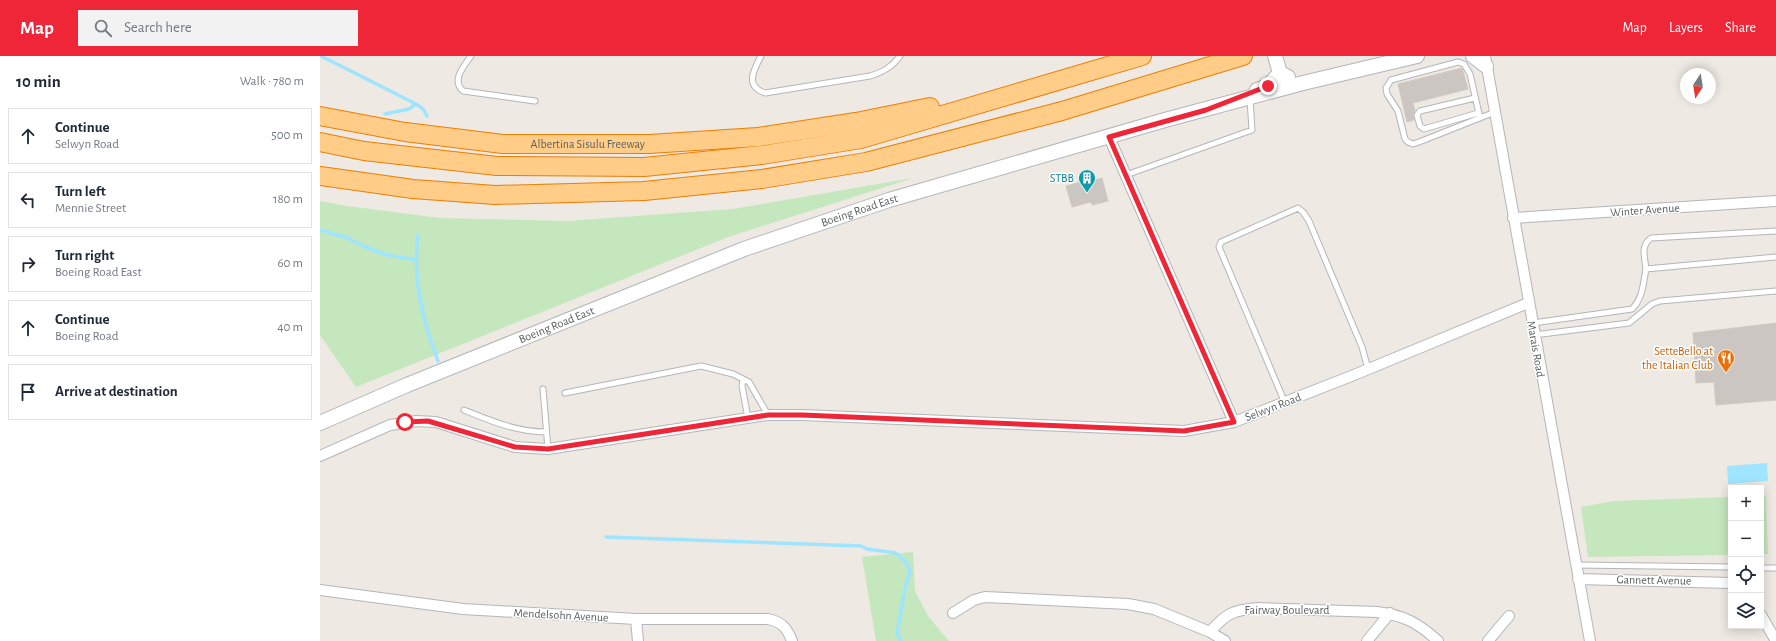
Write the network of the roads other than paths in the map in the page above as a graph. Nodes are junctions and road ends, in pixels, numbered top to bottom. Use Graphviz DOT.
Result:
graph roads {
  1 [pos="471,56"];
  2 [pos="760,56"];
  3 [pos="900,56"];
  4 [pos="1142,56"];
  5 [pos="1243,56"];
  6 [pos="1275,56"];
  7 [pos="1417,56"];
  8 [pos="1473,56"];
  9 [pos="1486,61"];
  10 [pos="1279,72"];
  11 [pos="1054,82"];
  12 [pos="1303,83"];
  13 [pos="1250,98"];
  14 [pos="1475,98"];
  15 [pos="535,101"];
  16 [pos="1206,110"];
  17 [pos="1495,112"];
  18 [pos="1479,115"];
  19 [pos="320,116"];
  20 [pos="1109,137"];
  21 [pos="320,142"];
  22 [pos="1126,175"];
  23 [pos="323,177"];
  24 [pos="1776,201"];
  25 [pos="1513,218"];
  26 [pos="1776,231"];
  27 [pos="1776,257"];
  28 [pos="1646,270"];
  29 [pos="1776,291"];
  30 [pos="1528,303"];
  31 [pos="1532,323"];
  32 [pos="1534,335"];
  33 [pos="1368,369"];
  34 [pos="743,380"];
  35 [pos="543,389"];
  36 [pos="565,393"];
  37 [pos="1285,403"];
  38 [pos="464,410"];
  39 [pos="768,415"];
  40 [pos="748,418"];
  41 [pos="1234,422"];
  42 [pos="320,423"];
  43 [pos="546,432"];
  44 [pos="548,449"];
  45 [pos="320,456"];
  46 [pos="1575,565"];
  47 [pos="1728,567"];
  48 [pos="1764,568"];
  49 [pos="1776,568"];
  50 [pos="1578,579"];
  51 [pos="1728,583"];
  52 [pos="320,590"];
  53 [pos="1390,613"];
  54 [pos="953,614"];
  55 [pos="1509,616"];
  56 [pos="636,619"];
  57 [pos="1764,620"];
  58 [pos="1210,632"];
  59 [pos="638,641"];
  60 [pos="792,641"];
  61 [pos="1225,641"];
  62 [pos="1367,641"];
  63 [pos="1438,641"];
  64 [pos="1488,641"];
  65 [pos="1590,641"];
  66 [pos="1776,641"];
  1 -- 15 [label="lane"];
  2 -- 3 [label="lane"];
  4 -- 11 [label="highway"];
  5 -- 23 [label="highway"];
  6 -- 10 [label="main road"];
  7 -- 12 [label="main road, Boeing Road East"];
  8 -- 9 [label="main road"];
  9 -- 17 [label="street, Marais Road"];
  10 -- 12 [label="main road"];
  10 -- 16 [label="main road"];
  11 -- 19 [label="highway, Albertina Sisulu Freeway"];
  11 -- 21 [label="highway"];
  12 -- 13 [label="main road, Boeing Road East"];
  13 -- 16 [label="main road, Boeing Road East"];
  13 -- 22 [label="lane"];
  14 -- 18 [label="lane"];
  14 -- 18 [label="lane"];
  14 -- 18 [label="lane"];
  16 -- 20 [label="main road, Boeing Road East"];
  17 -- 18 [label="lane"];
  17 -- 25 [label="street, Marais Road"];
  20 -- 22 [label="street"];
  20 -- 42 [label="main road, Boeing Road East"];
  22 -- 41 [label="street"];
  24 -- 25 [label="street, Winter Avenue"];
  25 -- 30 [label="street, Marais Road"];
  26 -- 28 [label="lane"];
  27 -- 28 [label="lane"];
  28 -- 31 [label="lane"];
  29 -- 32 [label="lane"];
  30 -- 31 [label="street, Marais Road"];
  30 -- 33 [label="street, Selwyn Road"];
  31 -- 32 [label="street, Marais Road"];
  32 -- 46 [label="street, Marais Road"];
  33 -- 37 [label="street, Selwyn Road"];
  33 -- 37 [label="lane"];
  34 -- 36 [label="lane"];
  34 -- 39 [label="lane"];
  34 -- 40 [label="lane"];
  35 -- 43 [label="lane"];
  37 -- 41 [label="street, Selwyn Road"];
  38 -- 43 [label="lane"];
  39 -- 40 [label="street, Selwyn Road"];
  39 -- 41 [label="street, Selwyn Road"];
  40 -- 44 [label="street, Selwyn Road"];
  43 -- 44 [label="lane"];
  44 -- 45 [label="street, Selwyn Road"];
  46 -- 47 [label="lane"];
  46 -- 50 [label="street, Marais Road"];
  48 -- 49 [label="lane"];
  50 -- 51 [label="street, Gannett Avenue"];
  50 -- 65 [label="street, Marais Road"];
  52 -- 56 [label="street, Mendelsohn Avenue"];
  53 -- 58 [label="street, Fairway Boulevard"];
  53 -- 62 [label="street"];
  53 -- 63 [label="street, Fairway Boulevard"];
  54 -- 58 [label="street"];
  55 -- 64 [label="street"];
  56 -- 59 [label="street"];
  56 -- 60 [label="street, Mendelsohn Avenue"];
  57 -- 66 [label="street"];
  58 -- 61 [label="street"];
}
